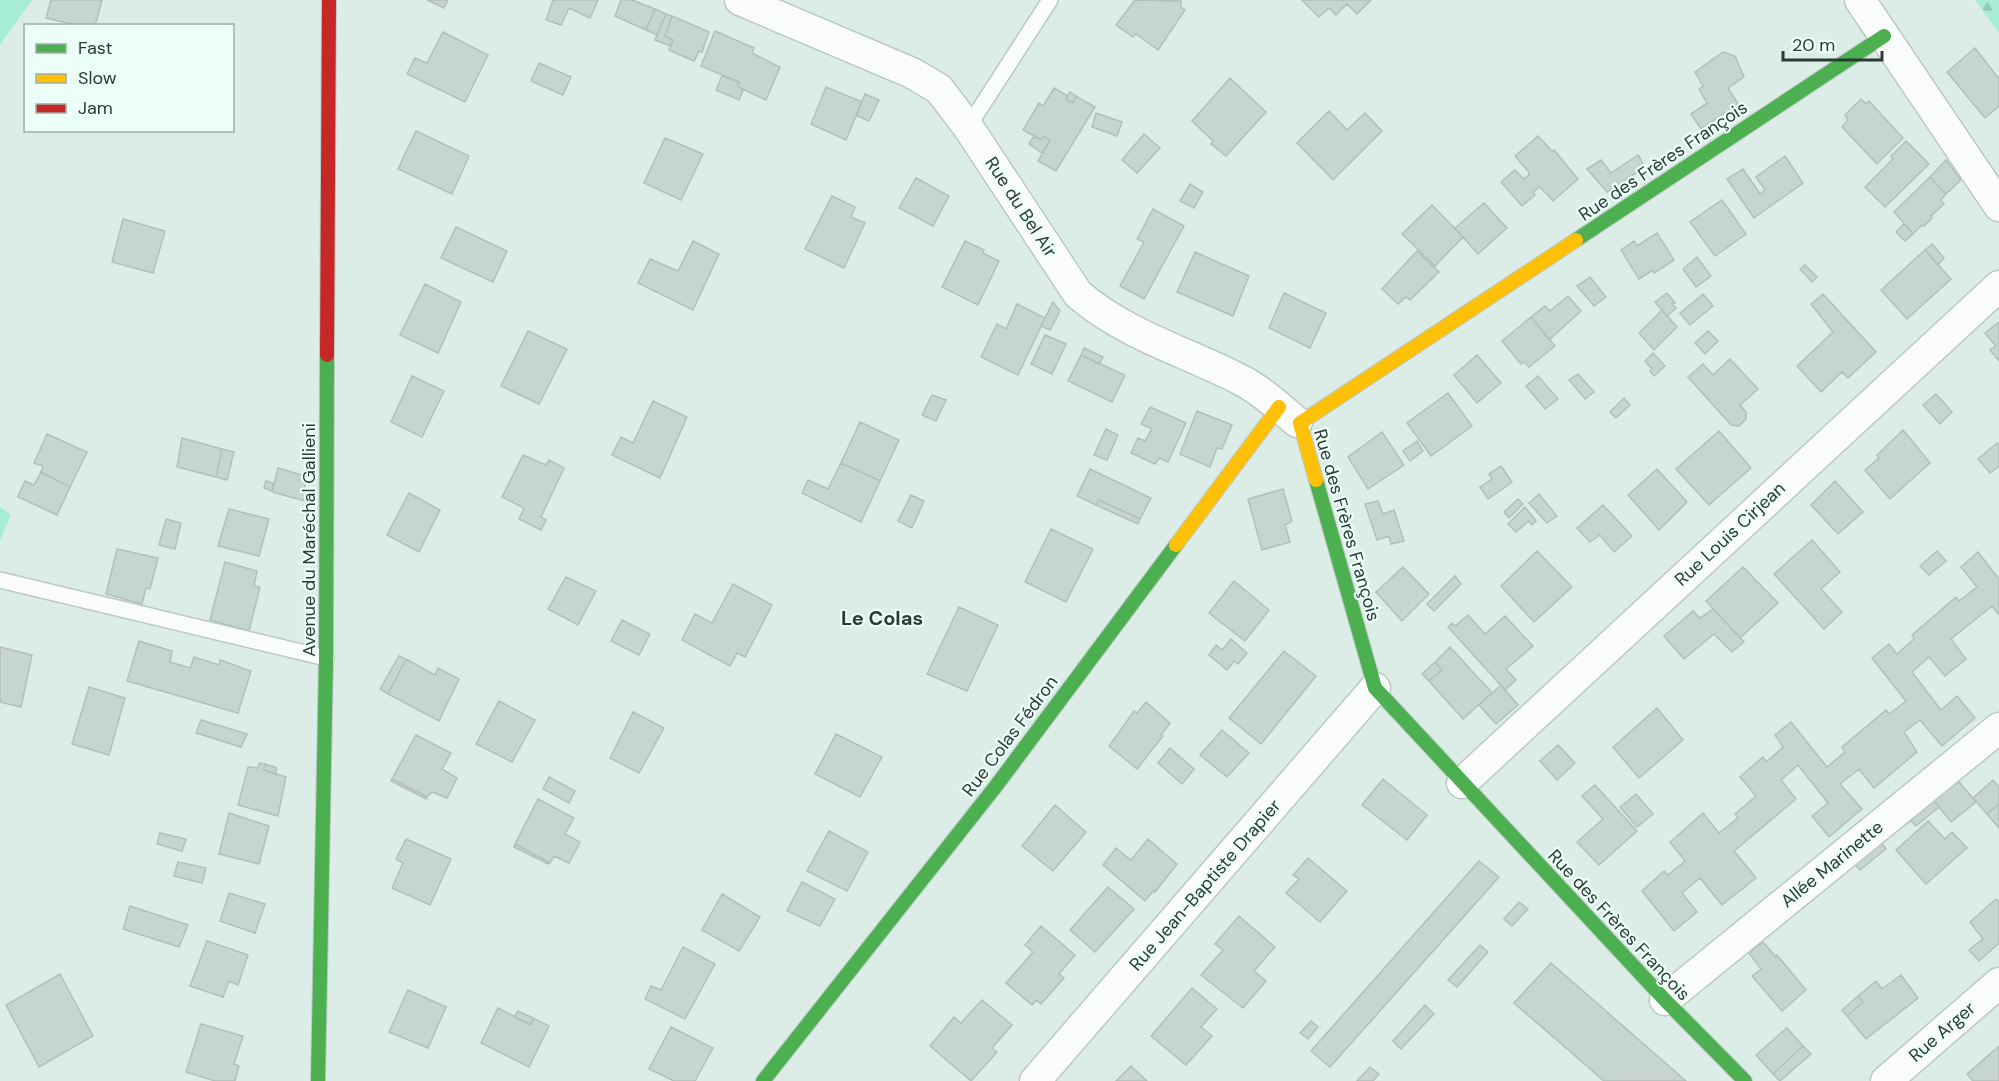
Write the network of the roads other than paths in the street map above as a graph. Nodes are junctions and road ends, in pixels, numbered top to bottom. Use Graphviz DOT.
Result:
graph roads {
  1 [pos="329,0"];
  2 [pos="740,0"];
  3 [pos="1050,0"];
  4 [pos="1860,0"];
  5 [pos="1884,36"];
  6 [pos="968,127"];
  7 [pos="1999,206"];
  8 [pos="1999,286"];
  9 [pos="1289,415"];
  10 [pos="0,580"];
  11 [pos="326,658"];
  12 [pos="1375,688"];
  13 [pos="1999,729"];
  14 [pos="1462,783"];
  15 [pos="1999,983"];
  16 [pos="1665,1000"];
  17 [pos="318,1081"];
  18 [pos="763,1081"];
  19 [pos="1035,1081"];
  20 [pos="1745,1081"];
  21 [pos="1886,1081"];
  1 -- 11 [label="street, Avenue du Maréchal Gallieni"];
  2 -- 6 [label="street, Rue du Bel Air"];
  3 -- 6 [label="lane"];
  4 -- 5 [label="street"];
  5 -- 7 [label="street"];
  5 -- 9 [label="street, Rue des Frères François"];
  6 -- 9 [label="street, Rue du Bel Air"];
  8 -- 14 [label="street, Rue Louis Cirjean"];
  9 -- 12 [label="street, Rue des Frères François"];
  9 -- 18 [label="street, Rue Colas Fédron"];
  10 -- 11 [label="lane"];
  11 -- 17 [label="street, Avenue du Maréchal Gallieni"];
  12 -- 14 [label="street, Rue des Frères François"];
  12 -- 19 [label="street, Rue Jean-Baptiste Drapier"];
  13 -- 16 [label="street, Allée Marinette"];
  14 -- 16 [label="street, Rue des Frères François"];
  15 -- 21 [label="street, Rue Arger"];
  16 -- 20 [label="street, Rue des Frères François"];
}
